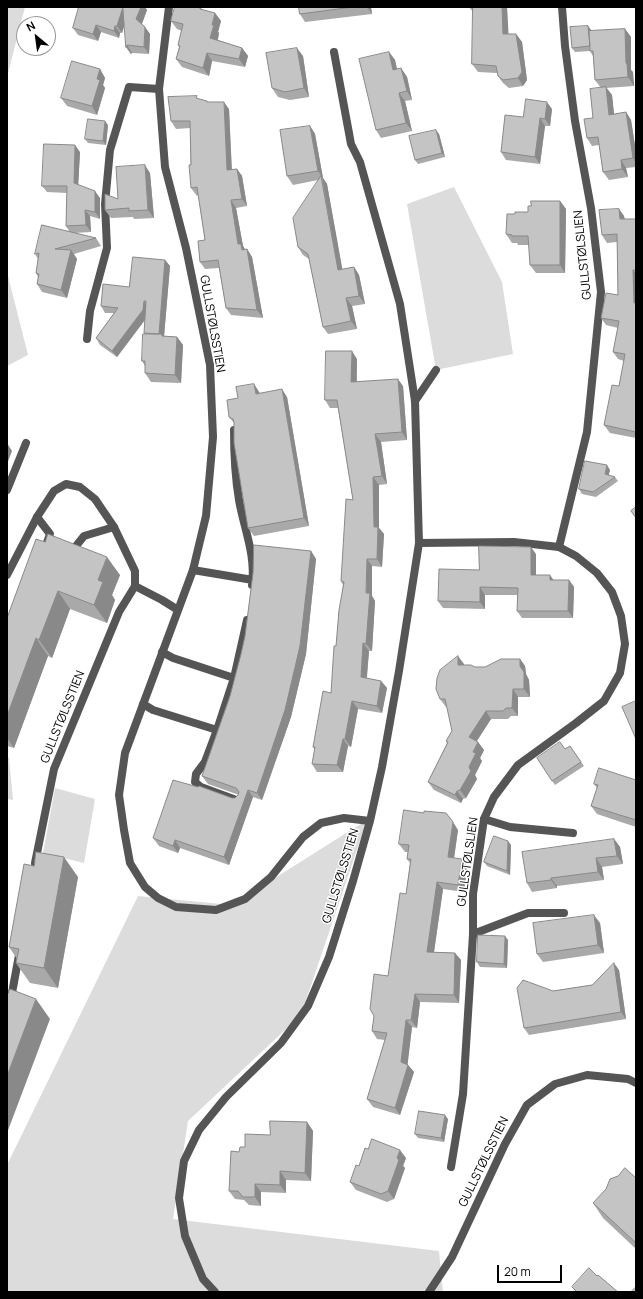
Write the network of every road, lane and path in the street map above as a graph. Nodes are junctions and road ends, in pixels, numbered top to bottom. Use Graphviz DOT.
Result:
graph roads {
  1 [pos="169,7"];
  2 [pos="562,7"];
  3 [pos="334,52"];
  4 [pos="158,89"];
  5 [pos="87,339"];
  6 [pos="436,370"];
  7 [pos="415,401"];
  8 [pos="234,430"];
  9 [pos="26,443"];
  10 [pos="7,490"];
  11 [pos="37,516"];
  12 [pos="114,527"];
  13 [pos="419,543"];
  14 [pos="559,547"];
  15 [pos="72,552"];
  16 [pos="42,556"];
  17 [pos="193,570"];
  18 [pos="7,575"];
  19 [pos="253,580"];
  20 [pos="135,586"];
  21 [pos="251,594"];
  22 [pos="178,610"];
  23 [pos="248,615"];
  24 [pos="162,652"];
  25 [pos="234,678"];
  26 [pos="143,704"];
  27 [pos="217,730"];
  28 [pos="239,801"];
  29 [pos="484,819"];
  30 [pos="370,821"];
  31 [pos="572,832"];
  32 [pos="34,869"];
  33 [pos="564,912"];
  34 [pos="473,934"];
  35 [pos="20,946"];
  36 [pos="7,1006"];
  37 [pos="636,1083"];
  38 [pos="451,1167"];
  39 [pos="215,1292"];
  40 [pos="429,1292"];
  1 -- 4 [label="street, GULLSTØLSSTIEN"];
  2 -- 14 [label="street, GULLSTØLSLIEN"];
  3 -- 7 [label="street"];
  4 -- 5 [label="street"];
  4 -- 17 [label="street, GULLSTØLSSTIEN"];
  6 -- 7 [label="street"];
  7 -- 13 [label="street"];
  8 -- 19 [label="street"];
  9 -- 10 [label="street"];
  11 -- 12 [label="street"];
  11 -- 16 [label="street"];
  11 -- 18 [label="street"];
  12 -- 15 [label="street"];
  12 -- 20 [label="street"];
  13 -- 14 [label="street, GULLSTØLSLIEN"];
  13 -- 30 [label="street"];
  14 -- 29 [label="street, GULLSTØLSLIEN"];
  17 -- 19 [label="street"];
  17 -- 22 [label="street, GULLSTØLSSTIEN"];
  19 -- 21 [label="street"];
  20 -- 22 [label="street"];
  20 -- 32 [label="street, GULLSTØLSSTIEN"];
  22 -- 24 [label="street, GULLSTØLSSTIEN"];
  23 -- 25 [label="street"];
  24 -- 25 [label="street"];
  24 -- 26 [label="street, GULLSTØLSSTIEN"];
  25 -- 27 [label="street"];
  26 -- 27 [label="street"];
  26 -- 30 [label="street, GULLSTØLSSTIEN"];
  27 -- 28 [label="street"];
  29 -- 31 [label="street"];
  29 -- 34 [label="street, GULLSTØLSLIEN"];
  30 -- 39 [label="street, GULLSTØLSSTIEN"];
  33 -- 34 [label="street"];
  34 -- 38 [label="street, GULLSTØLSLIEN"];
  35 -- 36 [label="street"];
  37 -- 40 [label="street, GULLSTØLSSTIEN"];
}
